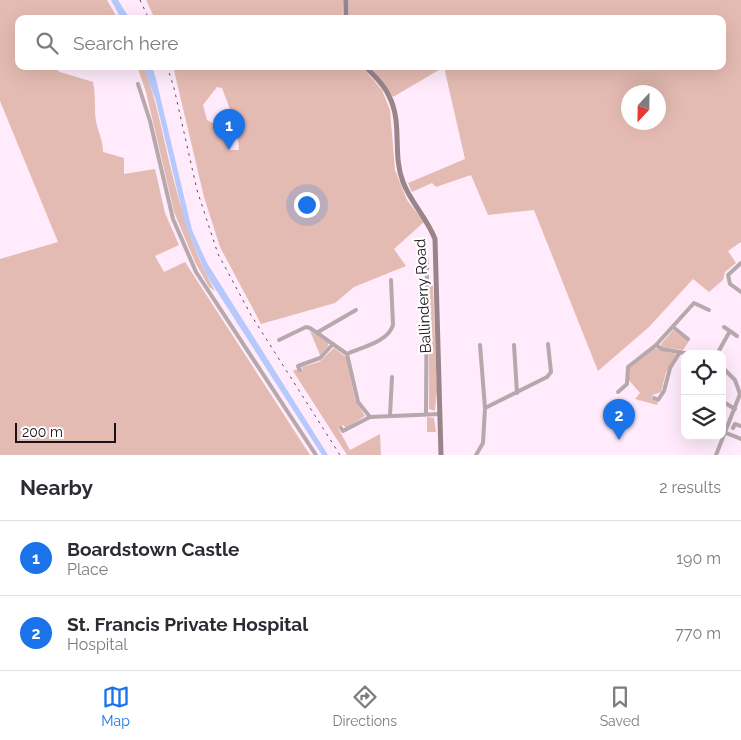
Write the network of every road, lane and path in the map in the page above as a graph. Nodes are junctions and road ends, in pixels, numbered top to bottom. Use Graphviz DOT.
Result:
graph roads {
  1 [pos="346,0"];
  2 [pos="346,15"];
  3 [pos="368,70"];
  4 [pos="138,84"];
  5 [pos="427,260"];
  6 [pos="741,263"];
  7 [pos="391,280"];
  8 [pos="741,292"];
  9 [pos="356,310"];
  10 [pos="709,310"];
  11 [pos="673,327"];
  12 [pos="724,327"];
  13 [pos="730,331"];
  14 [pos="318,332"];
  15 [pos="737,336"];
  16 [pos="688,339"];
  17 [pos="279,340"];
  18 [pos="333,344"];
  19 [pos="548,344"];
  20 [pos="480,345"];
  21 [pos="514,345"];
  22 [pos="656,345"];
  23 [pos="720,350"];
  24 [pos="680,352"];
  25 [pos="347,354"];
  26 [pos="300,370"];
  27 [pos="726,371"];
  28 [pos="392,377"];
  29 [pos="620,392"];
  30 [pos="517,393"];
  31 [pos="741,394"];
  32 [pos="654,398"];
  33 [pos="726,404"];
  34 [pos="486,408"];
  35 [pos="735,410"];
  36 [pos="426,414"];
  37 [pos="440,414"];
  38 [pos="390,415"];
  39 [pos="370,417"];
  40 [pos="741,426"];
  41 [pos="342,428"];
  42 [pos="733,428"];
  43 [pos="726,433"];
  44 [pos="741,439"];
  45 [pos="723,440"];
  46 [pos="316,455"];
  47 [pos="441,455"];
  48 [pos="476,455"];
  49 [pos="716,455"];
  1 -- 2 [label="street"];
  3 -- 37 [label="street, Ballinderry Road"];
  4 -- 46 [label="street"];
  5 -- 36 [label="street"];
  6 -- 8 [label="street"];
  7 -- 25 [label="street"];
  9 -- 14 [label="street"];
  10 -- 11 [label="street"];
  11 -- 16 [label="street"];
  11 -- 22 [label="street"];
  12 -- 13 [label="street"];
  13 -- 15 [label="street"];
  13 -- 23 [label="street"];
  14 -- 17 [label="street"];
  14 -- 18 [label="street"];
  18 -- 25 [label="street"];
  18 -- 26 [label="street"];
  19 -- 30 [label="street"];
  20 -- 34 [label="street"];
  21 -- 30 [label="street"];
  22 -- 24 [label="street"];
  22 -- 29 [label="street"];
  24 -- 32 [label="street"];
  25 -- 39 [label="street"];
  27 -- 31 [label="street"];
  28 -- 38 [label="street"];
  30 -- 34 [label="street"];
  31 -- 35 [label="street"];
  33 -- 35 [label="street"];
  34 -- 48 [label="street"];
  35 -- 43 [label="street"];
  36 -- 37 [label="street"];
  36 -- 38 [label="street"];
  37 -- 47 [label="street, Ballinderry Road"];
  38 -- 39 [label="street"];
  39 -- 41 [label="street"];
  40 -- 42 [label="street"];
  43 -- 44 [label="street"];
  45 -- 49 [label="street"];
}
